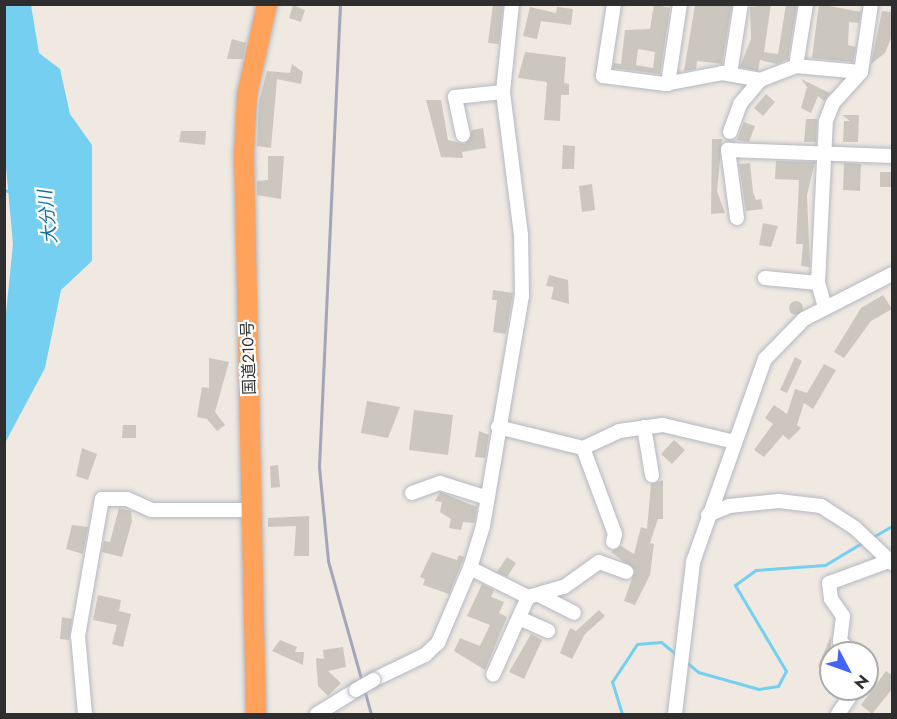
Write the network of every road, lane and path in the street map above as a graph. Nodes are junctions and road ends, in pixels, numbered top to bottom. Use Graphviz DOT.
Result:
graph roads {
  1 [pos="267,4"];
  2 [pos="512,4"];
  3 [pos="614,4"];
  4 [pos="680,4"];
  5 [pos="741,4"];
  6 [pos="806,4"];
  7 [pos="872,4"];
  8 [pos="796,66"];
  9 [pos="861,72"];
  10 [pos="730,74"];
  11 [pos="760,80"];
  12 [pos="668,84"];
  13 [pos="503,92"];
  14 [pos="730,132"];
  15 [pos="463,135"];
  16 [pos="825,152"];
  17 [pos="891,156"];
  18 [pos="737,218"];
  19 [pos="892,274"];
  20 [pos="765,278"];
  21 [pos="818,283"];
  22 [pos="825,307"];
  23 [pos="498,427"];
  24 [pos="644,427"];
  25 [pos="735,442"];
  26 [pos="583,448"];
  27 [pos="652,475"];
  28 [pos="412,493"];
  29 [pos="488,498"];
  30 [pos="253,510"];
  31 [pos="708,515"];
  32 [pos="613,542"];
  33 [pos="891,562"];
  34 [pos="470,568"];
  35 [pos="626,572"];
  36 [pos="534,597"];
  37 [pos="574,613"];
  38 [pos="519,618"];
  39 [pos="548,631"];
  40 [pos="840,641"];
  41 [pos="493,675"];
  42 [pos="847,701"];
  43 [pos="85,714"];
  44 [pos="256,714"];
  45 [pos="317,714"];
  46 [pos="675,714"];
  47 [pos="838,714"];
  1 -- 30 [label="highway, 国道210号"];
  2 -- 13 [label="street"];
  3 -- 12 [label="street"];
  4 -- 12 [label="street"];
  5 -- 10 [label="street"];
  6 -- 8 [label="street"];
  7 -- 9 [label="street"];
  8 -- 9 [label="street"];
  8 -- 11 [label="street"];
  9 -- 16 [label="street"];
  10 -- 11 [label="street"];
  10 -- 12 [label="street"];
  11 -- 14 [label="street"];
  13 -- 15 [label="street"];
  13 -- 23 [label="street"];
  16 -- 17 [label="street"];
  16 -- 18 [label="street"];
  16 -- 21 [label="street"];
  19 -- 22 [label="street"];
  20 -- 21 [label="street"];
  21 -- 22 [label="street"];
  22 -- 25 [label="street"];
  23 -- 26 [label="street"];
  23 -- 29 [label="street"];
  24 -- 25 [label="street"];
  24 -- 26 [label="street"];
  24 -- 27 [label="street"];
  25 -- 31 [label="street"];
  26 -- 32 [label="street"];
  28 -- 29 [label="street"];
  29 -- 34 [label="street"];
  30 -- 43 [label="street"];
  30 -- 44 [label="highway, 国道210号"];
  31 -- 33 [label="street"];
  31 -- 46 [label="street"];
  33 -- 40 [label="street"];
  34 -- 36 [label="street"];
  34 -- 45 [label="street, bridge"];
  35 -- 36 [label="street"];
  36 -- 37 [label="street"];
  36 -- 38 [label="street"];
  38 -- 39 [label="street"];
  38 -- 41 [label="street"];
  42 -- 47 [label="street"];
}
